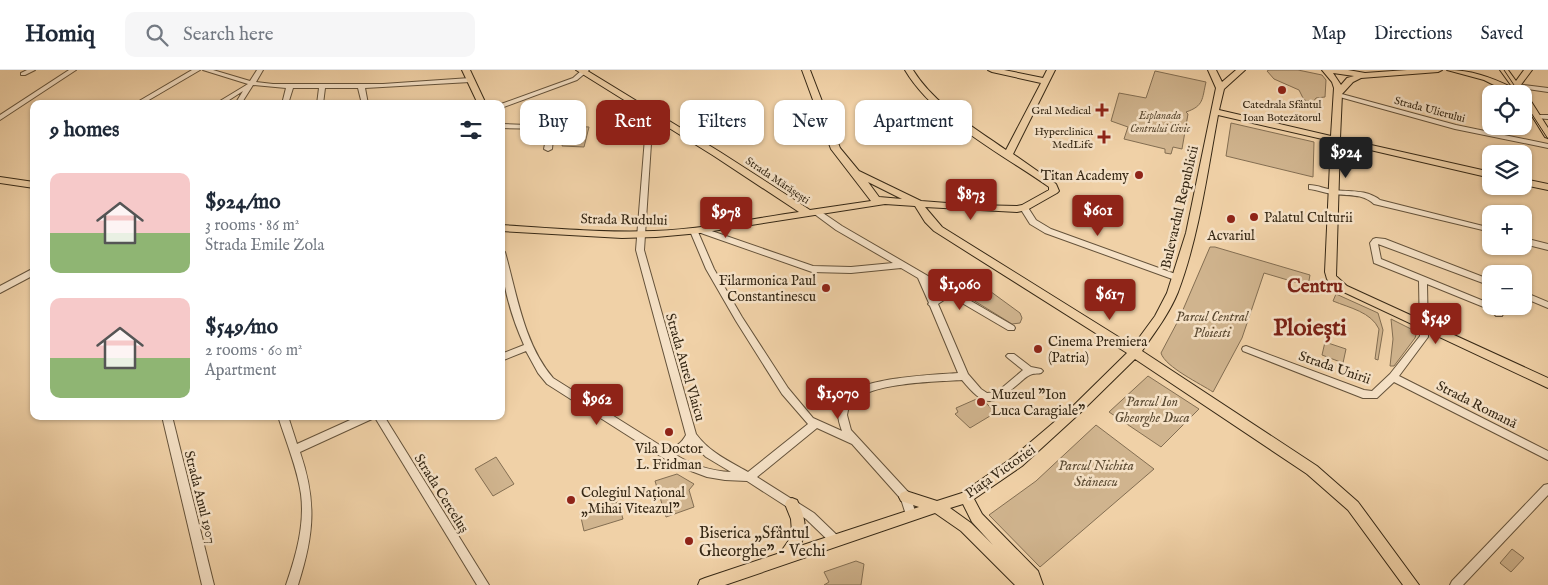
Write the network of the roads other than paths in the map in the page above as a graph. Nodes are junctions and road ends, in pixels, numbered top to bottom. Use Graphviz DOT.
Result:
graph roads {
  1 [pos="32,70"];
  2 [pos="73,70"];
  3 [pos="197,70"];
  4 [pos="206,70"];
  5 [pos="260,70"];
  6 [pos="466,70"];
  7 [pos="806,70"];
  8 [pos="909,70"];
  9 [pos="992,70"];
  10 [pos="1051,70"];
  11 [pos="1212,70"];
  12 [pos="1241,70"];
  13 [pos="1327,70"];
  14 [pos="1438,70"];
  15 [pos="1451,70"];
  16 [pos="1504,70"];
  17 [pos="1528,70"];
  18 [pos="583,71"];
  19 [pos="1350,73"];
  20 [pos="23,74"];
  21 [pos="1368,74"];
  22 [pos="470,80"];
  23 [pos="1045,81"];
  24 [pos="251,82"];
  25 [pos="1336,82"];
  26 [pos="1504,85"];
  27 [pos="1515,85"];
  28 [pos="1522,85"];
  29 [pos="290,86"];
  30 [pos="322,86"];
  31 [pos="361,86"];
  32 [pos="1220,88"];
  33 [pos="1548,90"];
  34 [pos="1532,91"];
  35 [pos="1338,94"];
  36 [pos="144,100"];
  37 [pos="224,100"];
  38 [pos="240,100"];
  39 [pos="285,100"];
  40 [pos="320,100"];
  41 [pos="364,100"];
  42 [pos="480,100"];
  43 [pos="629,100"];
  44 [pos="25,102"];
  45 [pos="30,103"];
  46 [pos="505,105"];
  47 [pos="1532,109"];
  48 [pos="1215,112"];
  49 [pos="1537,117"];
  50 [pos="1548,117"];
  51 [pos="0,118"];
  52 [pos="670,125"];
  53 [pos="505,126"];
  54 [pos="1548,135"];
  55 [pos="1336,140"];
  56 [pos="647,145"];
  57 [pos="1548,146"];
  58 [pos="548,149"];
  59 [pos="1009,151"];
  60 [pos="853,170"];
  61 [pos="1482,173"];
  62 [pos="0,180"];
  63 [pos="1532,183"];
  64 [pos="30,184"];
  65 [pos="1548,186"];
  66 [pos="1312,187"];
  67 [pos="888,188"];
  68 [pos="1333,192"];
  69 [pos="871,194"];
  70 [pos="883,202"];
  71 [pos="917,202"];
  72 [pos="864,204"];
  73 [pos="1024,208"];
  74 [pos="813,213"];
  75 [pos="505,228"];
  76 [pos="1482,228"];
  77 [pos="697,231"];
  78 [pos="640,235"];
  79 [pos="1532,243"];
  80 [pos="1548,247"];
  81 [pos="903,265"];
  82 [pos="505,266"];
  83 [pos="30,273"];
  84 [pos="921,275"];
  85 [pos="1178,278"];
  86 [pos="1423,280"];
  87 [pos="1482,280"];
  88 [pos="0,290"];
  89 [pos="951,292"];
  90 [pos="1532,298"];
  91 [pos="1482,303"];
  92 [pos="932,304"];
  93 [pos="1548,305"];
  94 [pos="1425,326"];
  95 [pos="1011,328"];
  96 [pos="528,346"];
  97 [pos="1246,349"];
  98 [pos="1135,352"];
  99 [pos="505,356"];
  100 [pos="1011,356"];
  101 [pos="964,376"];
  102 [pos="1393,377"];
  103 [pos="1548,383"];
  104 [pos="168,420"];
  105 [pos="283,420"];
  106 [pos="360,420"];
  107 [pos="381,420"];
  108 [pos="815,424"];
  109 [pos="691,435"];
  110 [pos="852,440"];
  111 [pos="294,450"];
  112 [pos="663,453"];
  113 [pos="1548,456"];
  114 [pos="749,477"];
  115 [pos="1548,488"];
  116 [pos="906,497"];
  117 [pos="966,497"];
  118 [pos="792,504"];
  119 [pos="937,507"];
  120 [pos="911,515"];
  121 [pos="836,541"];
  122 [pos="785,558"];
  123 [pos="1032,582"];
  124 [pos="208,585"];
  125 [pos="292,585"];
  126 [pos="483,585"];
  127 [pos="705,585"];
  128 [pos="1412,585"];
  129 [pos="1456,585"];
  1 -- 20 [label="street"];
  2 -- 44 [label="street"];
  3 -- 36 [label="street"];
  4 -- 24 [label="street"];
  5 -- 24 [label="street"];
  6 -- 22 [label="main road"];
  7 -- 60 [label="main road"];
  8 -- 59 [label="main road"];
  9 -- 23 [label="main road"];
  10 -- 23 [label="main road"];
  11 -- 32 [label="main road"];
  12 -- 32 [label="main road"];
  13 -- 19 [label="main road"];
  13 -- 25 [label="main road"];
  14 -- 21 [label="main road"];
  15 -- 26 [label="main road"];
  16 -- 27 [label="main road"];
  17 -- 28 [label="main road"];
  18 -- 43 [label="main road, Strada Mărășești"];
  18 -- 46 [label="street"];
  19 -- 21 [label="main road"];
  19 -- 25 [label="main road"];
  21 -- 35 [label="main road"];
  22 -- 31 [label="street"];
  22 -- 42 [label="main road"];
  23 -- 59 [label="main road"];
  24 -- 29 [label="street"];
  24 -- 37 [label="street"];
  24 -- 38 [label="street"];
  25 -- 35 [label="main road"];
  29 -- 30 [label="street"];
  29 -- 39 [label="street"];
  30 -- 31 [label="street"];
  30 -- 40 [label="street"];
  31 -- 41 [label="street"];
  32 -- 48 [label="main road, Bulevardul Republicii"];
  33 -- 34 [label="street"];
  35 -- 55 [label="main road"];
  35 -- 57 [label="street, Strada Ulierului"];
  44 -- 45 [label="street"];
  44 -- 51 [label="street"];
  47 -- 49 [label="main road"];
  48 -- 55 [label="main road"];
  48 -- 85 [label="main road, Bulevardul Republicii"];
  49 -- 50 [label="street"];
  49 -- 54 [label="main road"];
  52 -- 74 [label="main road, Strada Mărășești"];
  53 -- 58 [label="street"];
  55 -- 61 [label="main road"];
  55 -- 68 [label="main road"];
  56 -- 78 [label="street"];
  59 -- 73 [label="main road"];
  60 -- 67 [label="main road"];
  60 -- 69 [label="main road"];
  62 -- 64 [label="main road"];
  63 -- 65 [label="main road"];
  66 -- 68 [label="street"];
  67 -- 69 [label="main road"];
  67 -- 70 [label="main road"];
  67 -- 71 [label="main road"];
  68 -- 76 [label="street"];
  68 -- 94 [label="main road"];
  69 -- 70 [label="main road"];
  69 -- 72 [label="main road"];
  70 -- 71 [label="main road, Strada Rudului"];
  70 -- 72 [label="main road, Strada Rudului"];
  71 -- 73 [label="main road"];
  71 -- 98 [label="main road"];
  72 -- 74 [label="main road, Strada Rudului"];
  73 -- 85 [label="street"];
  74 -- 77 [label="main road, Strada Rudului"];
  74 -- 81 [label="street, Strada Mărășești"];
  75 -- 78 [label="main road, Strada Rudului"];
  77 -- 78 [label="main road, Strada Rudului"];
  77 -- 81 [label="street"];
  77 -- 108 [label="street"];
  78 -- 109 [label="street, Strada Aurel Vlaicu"];
  79 -- 80 [label="street"];
  81 -- 84 [label="street, Strada Mărășești"];
  82 -- 96 [label="street"];
  83 -- 88 [label="street"];
  84 -- 89 [label="street, Strada Mărășești"];
  84 -- 92 [label="street"];
  85 -- 98 [label="main road, Bulevardul Republicii"];
  86 -- 87 [label="street"];
  86 -- 91 [label="street"];
  86 -- 94 [label="street, Strada Unirii"];
  89 -- 92 [label="street"];
  89 -- 95 [label="street, Strada Mărășești"];
  90 -- 93 [label="street"];
  92 -- 101 [label="street"];
  94 -- 102 [label="street, Strada Unirii"];
  94 -- 103 [label="main road"];
  96 -- 99 [label="street"];
  96 -- 112 [label="street"];
  97 -- 102 [label="street, Strada Unirii"];
  98 -- 117 [label="main road, Piața Victoriei"];
  98 -- 128 [label="main road"];
  100 -- 101 [label="street"];
  101 -- 110 [label="street"];
  102 -- 113 [label="street, Strada Romană"];
  104 -- 124 [label="street, Strada Anul 1907"];
  105 -- 111 [label="street"];
  106 -- 111 [label="street"];
  107 -- 126 [label="street, Strada Cerceluș"];
  108 -- 110 [label="street"];
  108 -- 114 [label="street"];
  109 -- 112 [label="street"];
  109 -- 114 [label="street, Strada Aurel Vlaicu"];
  110 -- 116 [label="street"];
  111 -- 125 [label="street"];
  112 -- 114 [label="street"];
  114 -- 118 [label="street, Strada Aurel Vlaicu"];
  115 -- 129 [label="street"];
  116 -- 119 [label="main road"];
  116 -- 120 [label="street"];
  117 -- 119 [label="main road, Piața Victoriei"];
  117 -- 123 [label="main road"];
  118 -- 121 [label="street, Strada Aurel Vlaicu"];
  118 -- 122 [label="main road"];
  119 -- 120 [label="main road, Piața Victoriei"];
  119 -- 123 [label="main road"];
  120 -- 121 [label="main road, Piața Victoriei"];
  121 -- 122 [label="main road, Piața Victoriei"];
  122 -- 127 [label="main road, Piața Victoriei"];
}
